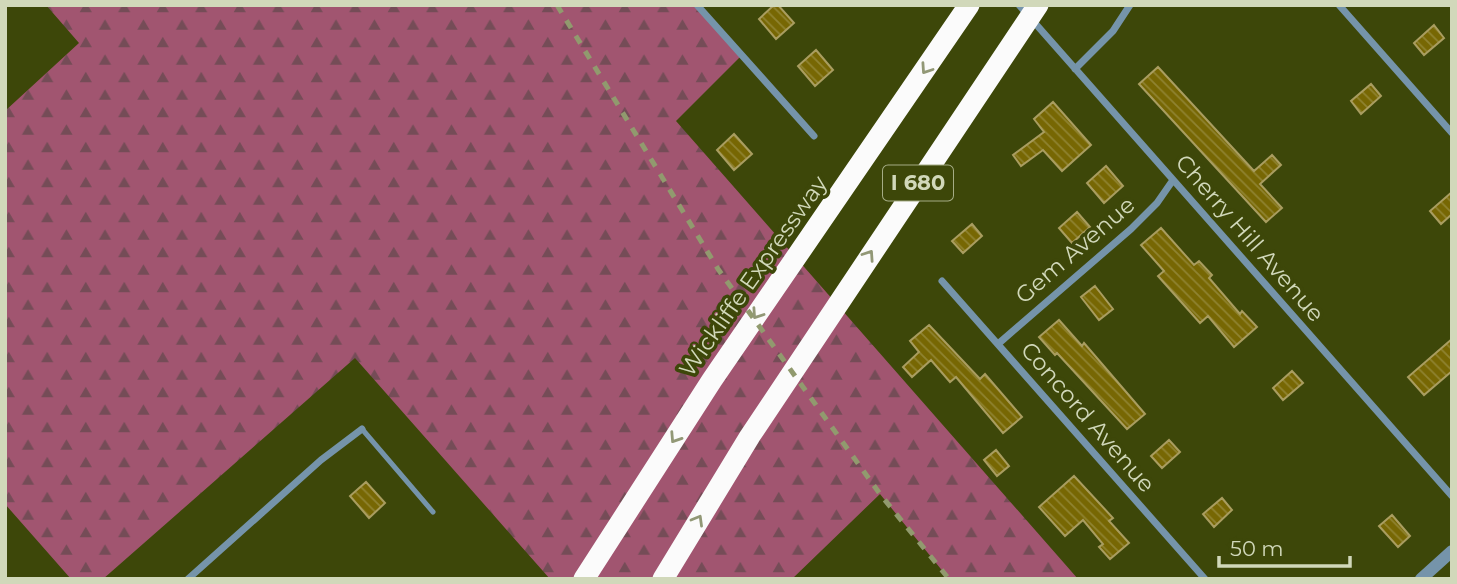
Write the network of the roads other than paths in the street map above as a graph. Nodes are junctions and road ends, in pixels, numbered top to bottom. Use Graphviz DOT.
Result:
graph roads {
  1 [pos="697,5"];
  2 [pos="1018,5"];
  3 [pos="1038,5"];
  4 [pos="1130,5"];
  5 [pos="1339,5"];
  6 [pos="967,9"];
  7 [pos="1074,69"];
  8 [pos="1452,133"];
  9 [pos="814,136"];
  10 [pos="1173,180"];
  11 [pos="942,281"];
  12 [pos="998,344"];
  13 [pos="362,429"];
  14 [pos="1452,496"];
  15 [pos="433,512"];
  16 [pos="1452,551"];
  17 [pos="188,579"];
  18 [pos="584,579"];
  19 [pos="663,579"];
  20 [pos="1205,579"];
  21 [pos="1421,579"];
  1 -- 9 [label="street"];
  2 -- 7 [label="street, Cherry Hill Avenue"];
  19 -- 3 [label="highway, I 680, one-way"];
  4 -- 7 [label="street"];
  5 -- 8 [label="street"];
  6 -- 18 [label="highway, Wickliffe Expressway / I 680, one-way"];
  7 -- 10 [label="street, Cherry Hill Avenue"];
  10 -- 12 [label="street, Gem Avenue"];
  10 -- 14 [label="street, Cherry Hill Avenue"];
  11 -- 12 [label="street, Concord Avenue"];
  12 -- 20 [label="street, Concord Avenue"];
  13 -- 15 [label="lane"];
  13 -- 17 [label="street"];
  16 -- 21 [label="street"];
}
